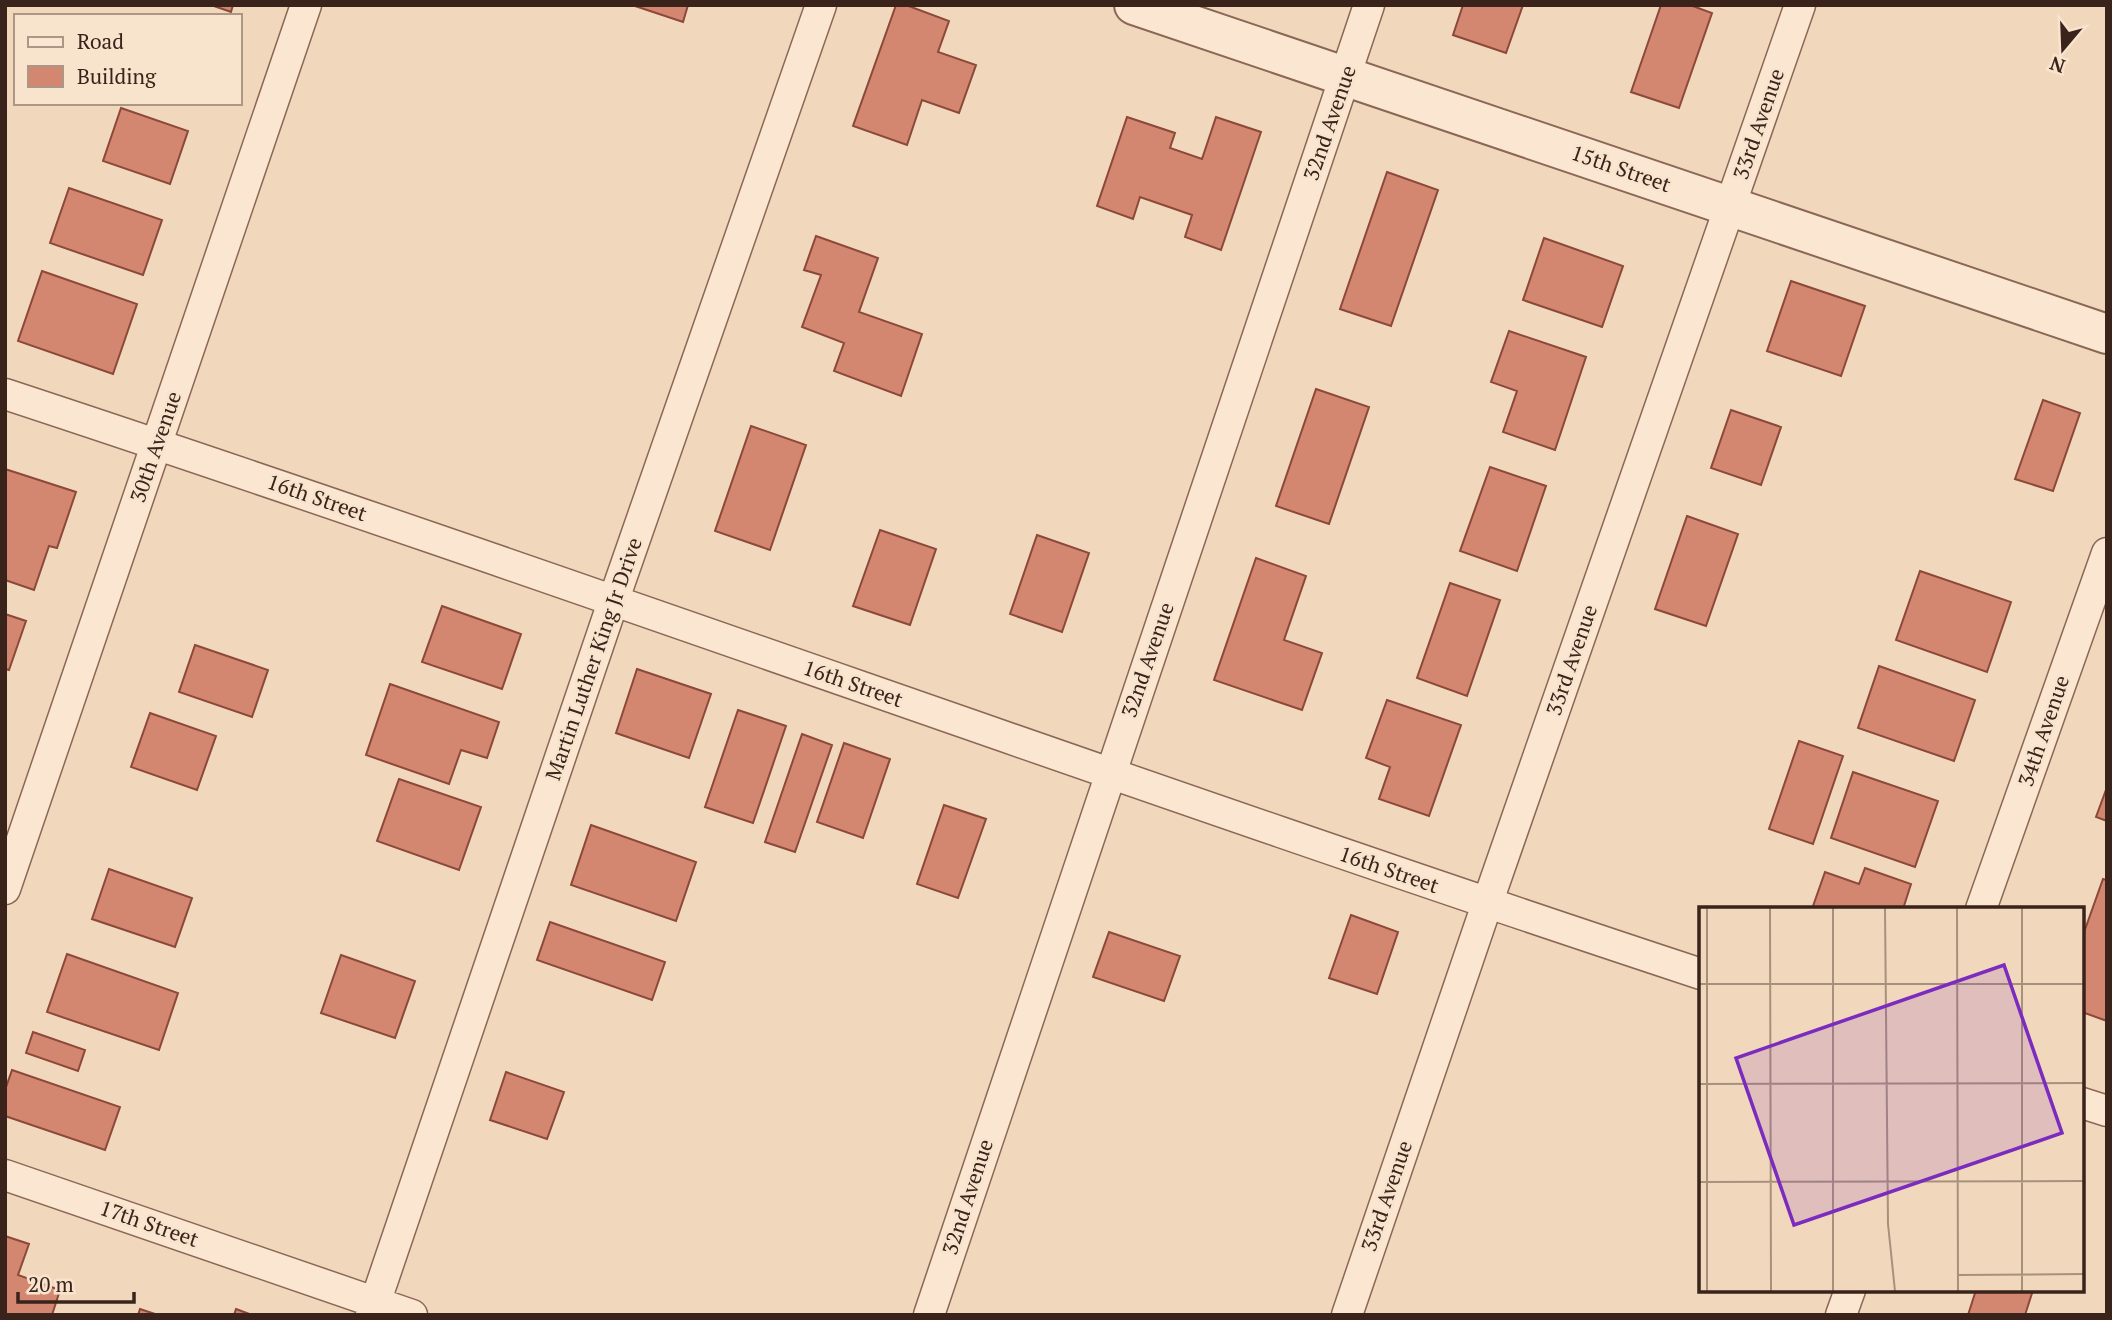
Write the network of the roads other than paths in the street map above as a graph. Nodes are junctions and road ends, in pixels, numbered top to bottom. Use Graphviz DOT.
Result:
graph roads {
  1 [pos="306,5"];
  2 [pos="821,5"];
  3 [pos="1134,5"];
  4 [pos="1369,5"];
  5 [pos="1800,5"];
  6 [pos="1346,76"];
  7 [pos="1731,206"];
  8 [pos="2107,334"];
  9 [pos="5,394"];
  10 [pos="158,444"];
  11 [pos="2107,553"];
  12 [pos="614,599"];
  13 [pos="1110,774"];
  14 [pos="5,888"];
  15 [pos="1487,904"];
  16 [pos="1982,907"];
  17 [pos="1699,973"];
  18 [pos="2084,1104"];
  19 [pos="2107,1111"];
  20 [pos="5,1175"];
  21 [pos="1849,1292"];
  22 [pos="373,1308"];
  23 [pos="412,1315"];
  24 [pos="929,1315"];
  25 [pos="1347,1315"];
  26 [pos="1841,1315"];
  1 -- 10 [label="street, 30th Avenue"];
  2 -- 12 [label="street, Martin Luther King Jr Drive"];
  3 -- 6 [label="street, 15th Street"];
  4 -- 6 [label="street, 32nd Avenue"];
  5 -- 7 [label="street, 33rd Avenue"];
  6 -- 7 [label="street, 15th Street"];
  6 -- 13 [label="street, 32nd Avenue"];
  7 -- 8 [label="street, 15th Street"];
  7 -- 15 [label="street, 33rd Avenue"];
  9 -- 10 [label="street, 16th Street"];
  10 -- 12 [label="street, 16th Street"];
  10 -- 14 [label="street, 30th Avenue"];
  11 -- 16 [label="street, 34th Avenue"];
  12 -- 13 [label="street, 16th Street"];
  12 -- 22 [label="street, Martin Luther King Jr Drive"];
  13 -- 15 [label="street, 16th Street"];
  13 -- 24 [label="street, 32nd Avenue"];
  15 -- 17 [label="street, 16th Street"];
  15 -- 25 [label="street, 33rd Avenue"];
  18 -- 19 [label="street"];
  20 -- 22 [label="street, 17th Street"];
  21 -- 26 [label="street"];
  22 -- 23 [label="street, 17th Street"];
}
